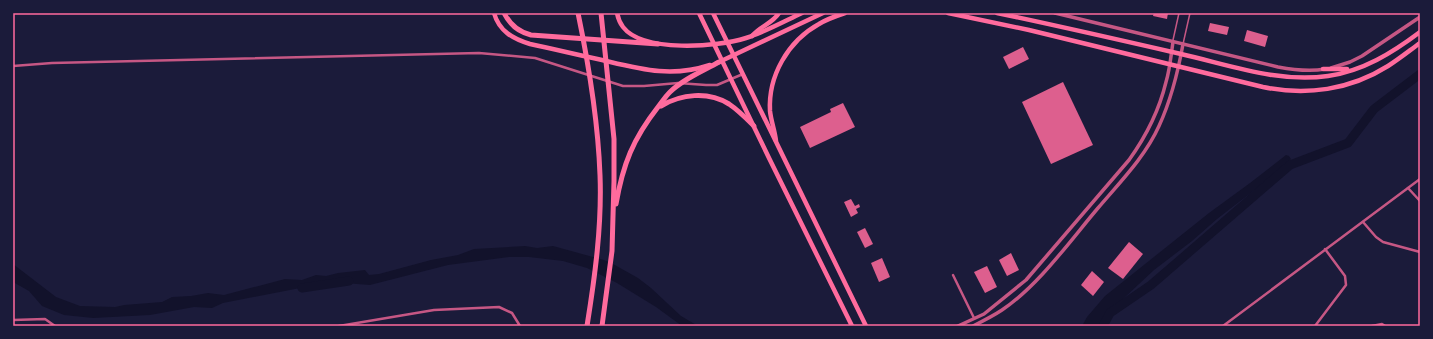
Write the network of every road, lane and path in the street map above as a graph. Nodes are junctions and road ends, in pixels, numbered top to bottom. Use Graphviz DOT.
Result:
graph roads {
  1 [pos="494,13"];
  2 [pos="504,13"];
  3 [pos="578,13"];
  4 [pos="601,13"];
  5 [pos="617,13"];
  6 [pos="699,13"];
  7 [pos="713,13"];
  8 [pos="717,13"];
  9 [pos="779,13"];
  10 [pos="802,13"];
  11 [pos="823,13"];
  12 [pos="845,13"];
  13 [pos="948,13"];
  14 [pos="998,13"];
  15 [pos="1055,13"];
  16 [pos="1179,13"];
  17 [pos="1190,13"];
  18 [pos="1420,18"];
  19 [pos="720,26"];
  20 [pos="1420,32"];
  21 [pos="750,37"];
  22 [pos="1173,42"];
  23 [pos="1420,43"];
  24 [pos="658,44"];
  25 [pos="1184,44"];
  26 [pos="1171,52"];
  27 [pos="1182,54"];
  28 [pos="719,62"];
  29 [pos="1169,64"];
  30 [pos="13,66"];
  31 [pos="1179,66"];
  32 [pos="1322,69"];
  33 [pos="1353,70"];
  34 [pos="743,74"];
  35 [pos="731,79"];
  36 [pos="658,107"];
  37 [pos="754,126"];
  38 [pos="777,145"];
  39 [pos="1420,179"];
  40 [pos="1408,188"];
  41 [pos="1420,201"];
  42 [pos="614,219"];
  43 [pos="1363,222"];
  44 [pos="1325,249"];
  45 [pos="1420,252"];
  46 [pos="953,275"];
  47 [pos="974,318"];
  48 [pos="13,320"];
  49 [pos="56,326"];
  50 [pos="339,326"];
  51 [pos="520,326"];
  52 [pos="587,326"];
  53 [pos="602,326"];
  54 [pos="852,326"];
  55 [pos="866,326"];
  56 [pos="958,326"];
  57 [pos="973,326"];
  58 [pos="1223,326"];
  59 [pos="1315,326"];
  60 [pos="1372,326"];
  61 [pos="1385,326"];
  1 -- 28 [label="highway"];
  2 -- 24 [label="highway"];
  3 -- 52 [label="highway"];
  4 -- 42 [label="highway"];
  5 -- 24 [label="highway"];
  6 -- 35 [label="highway"];
  7 -- 19 [label="highway"];
  8 -- 19 [label="highway"];
  9 -- 21 [label="highway"];
  10 -- 21 [label="highway"];
  11 -- 28 [label="highway"];
  12 -- 38 [label="highway"];
  13 -- 29 [label="highway"];
  14 -- 26 [label="highway"];
  15 -- 22 [label="street"];
  16 -- 22 [label="lane"];
  17 -- 25 [label="lane"];
  18 -- 32 [label="street"];
  19 -- 34 [label="highway"];
  20 -- 33 [label="highway"];
  21 -- 24 [label="highway"];
  22 -- 25 [label="street"];
  22 -- 26 [label="street"];
  23 -- 31 [label="highway"];
  25 -- 27 [label="street"];
  25 -- 32 [label="street"];
  26 -- 27 [label="highway"];
  26 -- 29 [label="street"];
  27 -- 31 [label="street"];
  27 -- 33 [label="highway"];
  28 -- 36 [label="highway"];
  29 -- 31 [label="highway"];
  29 -- 47 [label="street"];
  30 -- 35 [label="street"];
  31 -- 57 [label="street"];
  32 -- 33 [label="highway"];
  34 -- 35 [label="street"];
  34 -- 38 [label="highway"];
  35 -- 37 [label="highway"];
  36 -- 37 [label="highway"];
  36 -- 42 [label="highway"];
  37 -- 54 [label="highway"];
  38 -- 55 [label="highway"];
  39 -- 40 [label="street"];
  40 -- 41 [label="street"];
  40 -- 43 [label="street"];
  42 -- 53 [label="highway"];
  43 -- 44 [label="street"];
  43 -- 45 [label="street"];
  44 -- 58 [label="street"];
  44 -- 59 [label="street"];
  46 -- 47 [label="street"];
  47 -- 56 [label="street"];
  48 -- 49 [label="street"];
  50 -- 51 [label="street"];
  60 -- 61 [label="street"];
}
